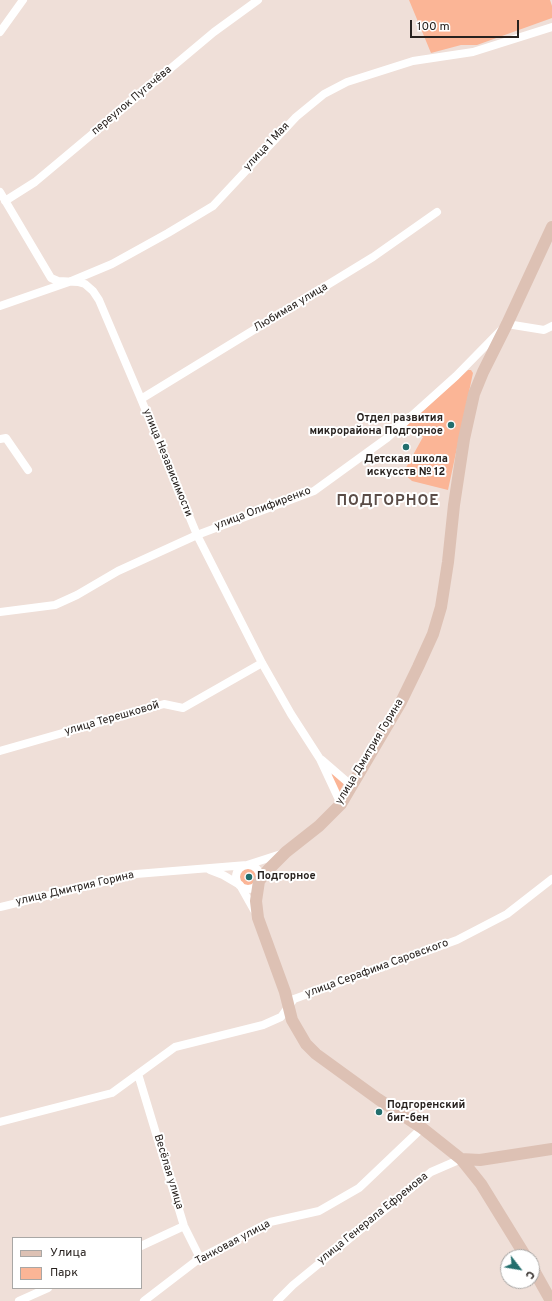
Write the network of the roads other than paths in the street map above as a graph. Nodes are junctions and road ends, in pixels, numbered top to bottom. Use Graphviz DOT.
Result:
graph roads {
  1 [pos="23,0"];
  2 [pos="258,0"];
  3 [pos="552,28"];
  4 [pos="0,32"];
  5 [pos="0,192"];
  6 [pos="5,201"];
  7 [pos="437,212"];
  8 [pos="552,227"];
  9 [pos="69,282"];
  10 [pos="0,306"];
  11 [pos="507,324"];
  12 [pos="552,326"];
  13 [pos="141,399"];
  14 [pos="0,439"];
  15 [pos="28,470"];
  16 [pos="197,535"];
  17 [pos="0,612"];
  18 [pos="262,663"];
  19 [pos="0,751"];
  20 [pos="320,759"];
  21 [pos="352,786"];
  22 [pos="341,804"];
  23 [pos="286,852"];
  24 [pos="247,865"];
  25 [pos="203,868"];
  26 [pos="552,879"];
  27 [pos="259,881"];
  28 [pos="240,885"];
  29 [pos="0,907"];
  30 [pos="258,918"];
  31 [pos="289,1007"];
  32 [pos="138,1074"];
  33 [pos="0,1122"];
  34 [pos="422,1128"];
  35 [pos="552,1149"];
  36 [pos="461,1159"];
  37 [pos="184,1226"];
  38 [pos="142,1246"];
  39 [pos="521,1249"];
  40 [pos="200,1258"];
  41 [pos="540,1281"];
  42 [pos="46,1289"];
  43 [pos="18,1301"];
  44 [pos="144,1301"];
  45 [pos="277,1301"];
  46 [pos="551,1301"];
  1 -- 4 [label="street"];
  2 -- 6 [label="street, переулок Пугачёва"];
  3 -- 9 [label="street, улица 1 Мая"];
  5 -- 6 [label="street, улица Независимости"];
  6 -- 9 [label="street, улица Независимости"];
  7 -- 13 [label="street, Любимая улица"];
  8 -- 11 [label="street"];
  9 -- 10 [label="street, улица 1 Мая"];
  9 -- 13 [label="street, улица Независимости"];
  11 -- 12 [label="street"];
  11 -- 16 [label="street, улица Олифиренко"];
  11 -- 21 [label="street, улица Дмитрия Горина"];
  13 -- 16 [label="street, улица Независимости"];
  14 -- 15 [label="street"];
  16 -- 17 [label="street, улица Олифиренко"];
  16 -- 18 [label="street, улица Независимости"];
  18 -- 19 [label="street, улица Терешковой"];
  18 -- 20 [label="street, улица Независимости"];
  20 -- 21 [label="street"];
  20 -- 22 [label="street"];
  21 -- 22 [label="street, улица Дмитрия Горина"];
  22 -- 23 [label="street, улица Дмитрия Горина"];
  23 -- 24 [label="street, улица Дмитрия Горина"];
  23 -- 27 [label="street"];
  24 -- 25 [label="street, улица Дмитрия Горина"];
  24 -- 27 [label="street"];
  24 -- 28 [label="street"];
  25 -- 28 [label="street"];
  25 -- 29 [label="street, улица Дмитрия Горина"];
  26 -- 31 [label="street, улица Серафима Саровского"];
  27 -- 28 [label="street"];
  27 -- 30 [label="street"];
  28 -- 30 [label="street"];
  30 -- 31 [label="street"];
  31 -- 32 [label="street, улица Серафима Саровского"];
  31 -- 34 [label="street"];
  32 -- 33 [label="street, улица Серафима Саровского"];
  32 -- 37 [label="street, Весёлая улица"];
  34 -- 36 [label="street"];
  34 -- 40 [label="street, Танковая улица"];
  35 -- 36 [label="street, улица Генерала Ефремова"];
  36 -- 39 [label="street"];
  36 -- 45 [label="street, улица Генерала Ефремова"];
  37 -- 38 [label="street"];
  37 -- 40 [label="street, Весёлая улица"];
  40 -- 44 [label="street, Танковая улица"];
  41 -- 46 [label="street"];
  42 -- 43 [label="street"];
}
